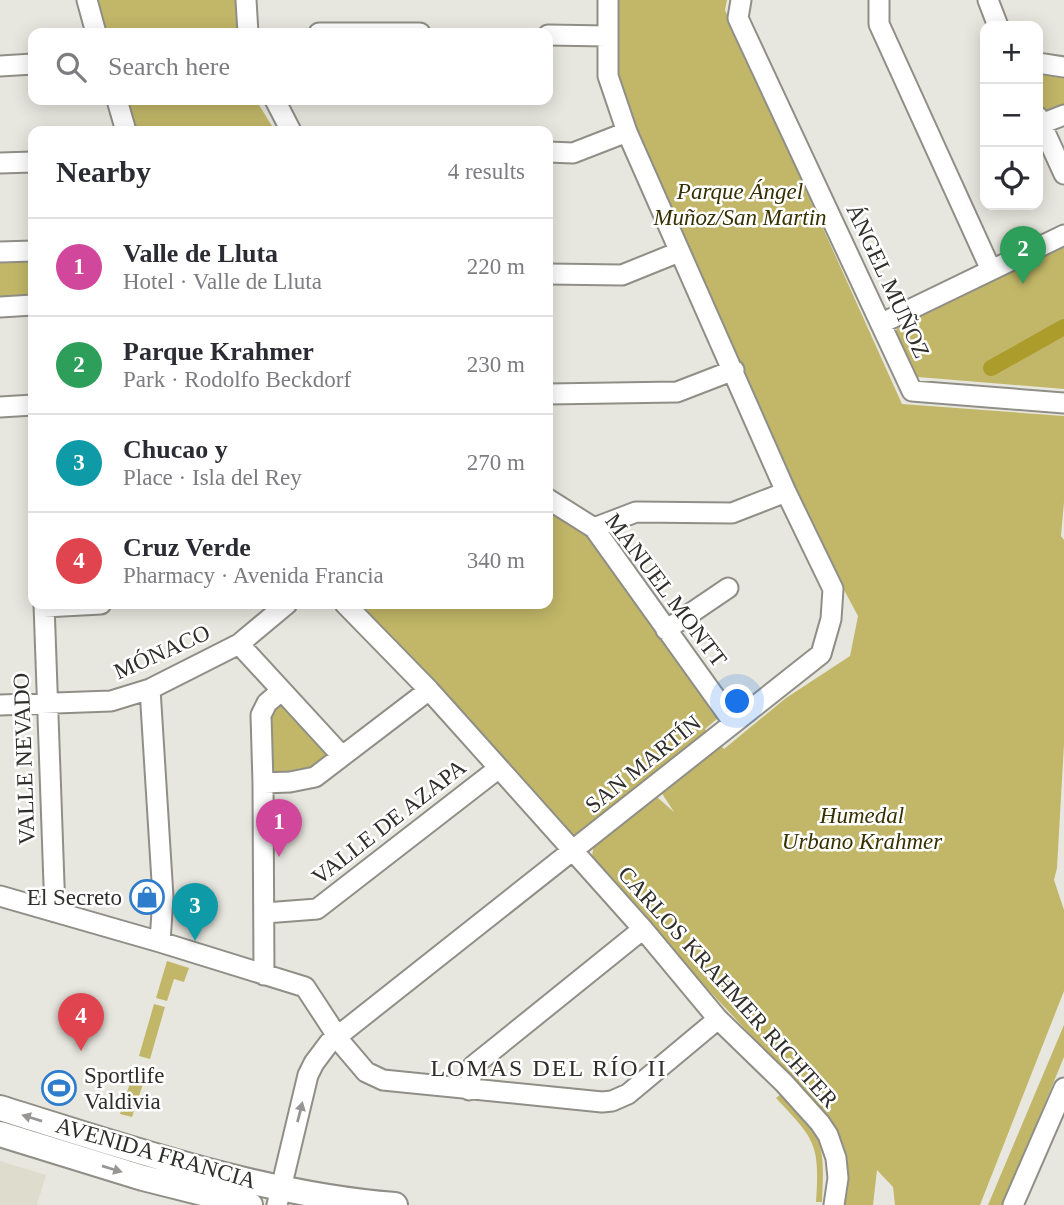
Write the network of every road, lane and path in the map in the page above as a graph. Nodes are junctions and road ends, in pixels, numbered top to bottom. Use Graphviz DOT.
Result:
graph roads {
  1 [pos="87,0"];
  2 [pos="246,0"];
  3 [pos="608,0"];
  4 [pos="741,0"];
  5 [pos="879,0"];
  6 [pos="988,0"];
  7 [pos="996,21"];
  8 [pos="95,28"];
  9 [pos="248,28"];
  10 [pos="553,35"];
  11 [pos="607,36"];
  12 [pos="28,64"];
  13 [pos="1043,64"];
  14 [pos="0,66"];
  15 [pos="1064,67"];
  16 [pos="118,105"];
  17 [pos="278,105"];
  18 [pos="1064,115"];
  19 [pos="1043,120"];
  20 [pos="125,126"];
  21 [pos="288,126"];
  22 [pos="1043,129"];
  23 [pos="627,132"];
  24 [pos="553,152"];
  25 [pos="28,162"];
  26 [pos="0,163"];
  27 [pos="1064,174"];
  28 [pos="1064,235"];
  29 [pos="28,251"];
  30 [pos="0,252"];
  31 [pos="679,252"];
  32 [pos="991,270"];
  33 [pos="553,274"];
  34 [pos="28,304"];
  35 [pos="0,307"];
  36 [pos="881,323"];
  37 [pos="734,370"];
  38 [pos="553,394"];
  39 [pos="1064,403"];
  40 [pos="28,405"];
  41 [pos="0,407"];
  42 [pos="786,492"];
  43 [pos="553,502"];
  44 [pos="594,528"];
  45 [pos="729,587"];
  46 [pos="44,609"];
  47 [pos="281,609"];
  48 [pos="350,609"];
  49 [pos="666,629"];
  50 [pos="239,644"];
  51 [pos="150,689"];
  52 [pos="429,690"];
  53 [pos="281,691"];
  54 [pos="46,704"];
  55 [pos="0,705"];
  56 [pos="733,722"];
  57 [pos="342,756"];
  58 [pos="499,768"];
  59 [pos="264,783"];
  60 [pos="573,852"];
  61 [pos="0,896"];
  62 [pos="55,912"];
  63 [pos="265,913"];
  64 [pos="643,929"];
  65 [pos="160,942"];
  66 [pos="264,975"];
  67 [pos="718,1019"];
  68 [pos="338,1036"];
  69 [pos="1064,1088"];
  70 [pos="469,1090"];
  71 [pos="0,1108"];
  72 [pos="1057,1121"];
  73 [pos="0,1134"];
  74 [pos="279,1196"];
  75 [pos="250,1205"];
  76 [pos="395,1205"];
  77 [pos="834,1205"];
  78 [pos="1013,1205"];
  1 -- 8 [label="street"];
  2 -- 9 [label="street"];
  3 -- 11 [label="street, SAN MARTÍN"];
  4 -- 36 [label="street, ÁNGEL MUÑOZ"];
  5 -- 32 [label="street"];
  6 -- 7 [label="street"];
  10 -- 11 [label="street"];
  11 -- 23 [label="street, SAN MARTÍN"];
  12 -- 14 [label="street"];
  13 -- 15 [label="street"];
  16 -- 20 [label="street"];
  17 -- 21 [label="street"];
  18 -- 19 [label="street"];
  22 -- 27 [label="street"];
  23 -- 24 [label="street"];
  23 -- 31 [label="street, SAN MARTÍN"];
  25 -- 26 [label="street"];
  28 -- 32 [label="street"];
  29 -- 30 [label="street"];
  31 -- 33 [label="street"];
  31 -- 37 [label="street, SAN MARTÍN"];
  32 -- 36 [label="street"];
  34 -- 35 [label="street"];
  36 -- 39 [label="street, ÁNGEL MUÑOZ"];
  37 -- 38 [label="street"];
  37 -- 42 [label="street, SAN MARTÍN"];
  40 -- 41 [label="street"];
  42 -- 44 [label="street"];
  42 -- 56 [label="street, SAN MARTÍN"];
  43 -- 44 [label="street, MANUEL MONTT"];
  44 -- 49 [label="street, MANUEL MONTT"];
  45 -- 49 [label="street"];
  46 -- 54 [label="street, VALLE NEVADO"];
  47 -- 50 [label="street, MÓNACO"];
  48 -- 52 [label="street, CARLOS KRAHMER RICHTER"];
  49 -- 56 [label="street, MANUEL MONTT"];
  50 -- 51 [label="street, MÓNACO"];
  50 -- 53 [label="street"];
  51 -- 54 [label="street, MÓNACO"];
  51 -- 65 [label="street"];
  52 -- 57 [label="street"];
  52 -- 58 [label="street, CARLOS KRAHMER RICHTER"];
  53 -- 57 [label="street"];
  53 -- 59 [label="street"];
  54 -- 55 [label="street, MÓNACO"];
  54 -- 62 [label="street, VALLE NEVADO"];
  56 -- 60 [label="street, SAN MARTÍN"];
  57 -- 59 [label="street"];
  58 -- 60 [label="street, CARLOS KRAHMER RICHTER"];
  58 -- 63 [label="street, VALLE DE AZAPA"];
  59 -- 63 [label="street"];
  60 -- 64 [label="street, CARLOS KRAHMER RICHTER"];
  60 -- 68 [label="street, SAN MARTÍN"];
  61 -- 62 [label="street"];
  62 -- 65 [label="street"];
  63 -- 66 [label="street"];
  64 -- 67 [label="street, CARLOS KRAHMER RICHTER"];
  64 -- 70 [label="street"];
  65 -- 66 [label="street"];
  66 -- 68 [label="street"];
  67 -- 70 [label="street"];
  67 -- 77 [label="street, CARLOS KRAHMER RICHTER"];
  68 -- 70 [label="street"];
  74 -- 68 [label="street, SAN MARTÍN, one-way"];
  69 -- 72 [label="street"];
  74 -- 71 [label="main road, AVENIDA FRANCIA, one-way"];
  72 -- 78 [label="street"];
  73 -- 75 [label="main road, AVENIDA FRANCIA, one-way"];
  74 -- 76 [label="main road, AVENIDA FRANCIA"];
}
